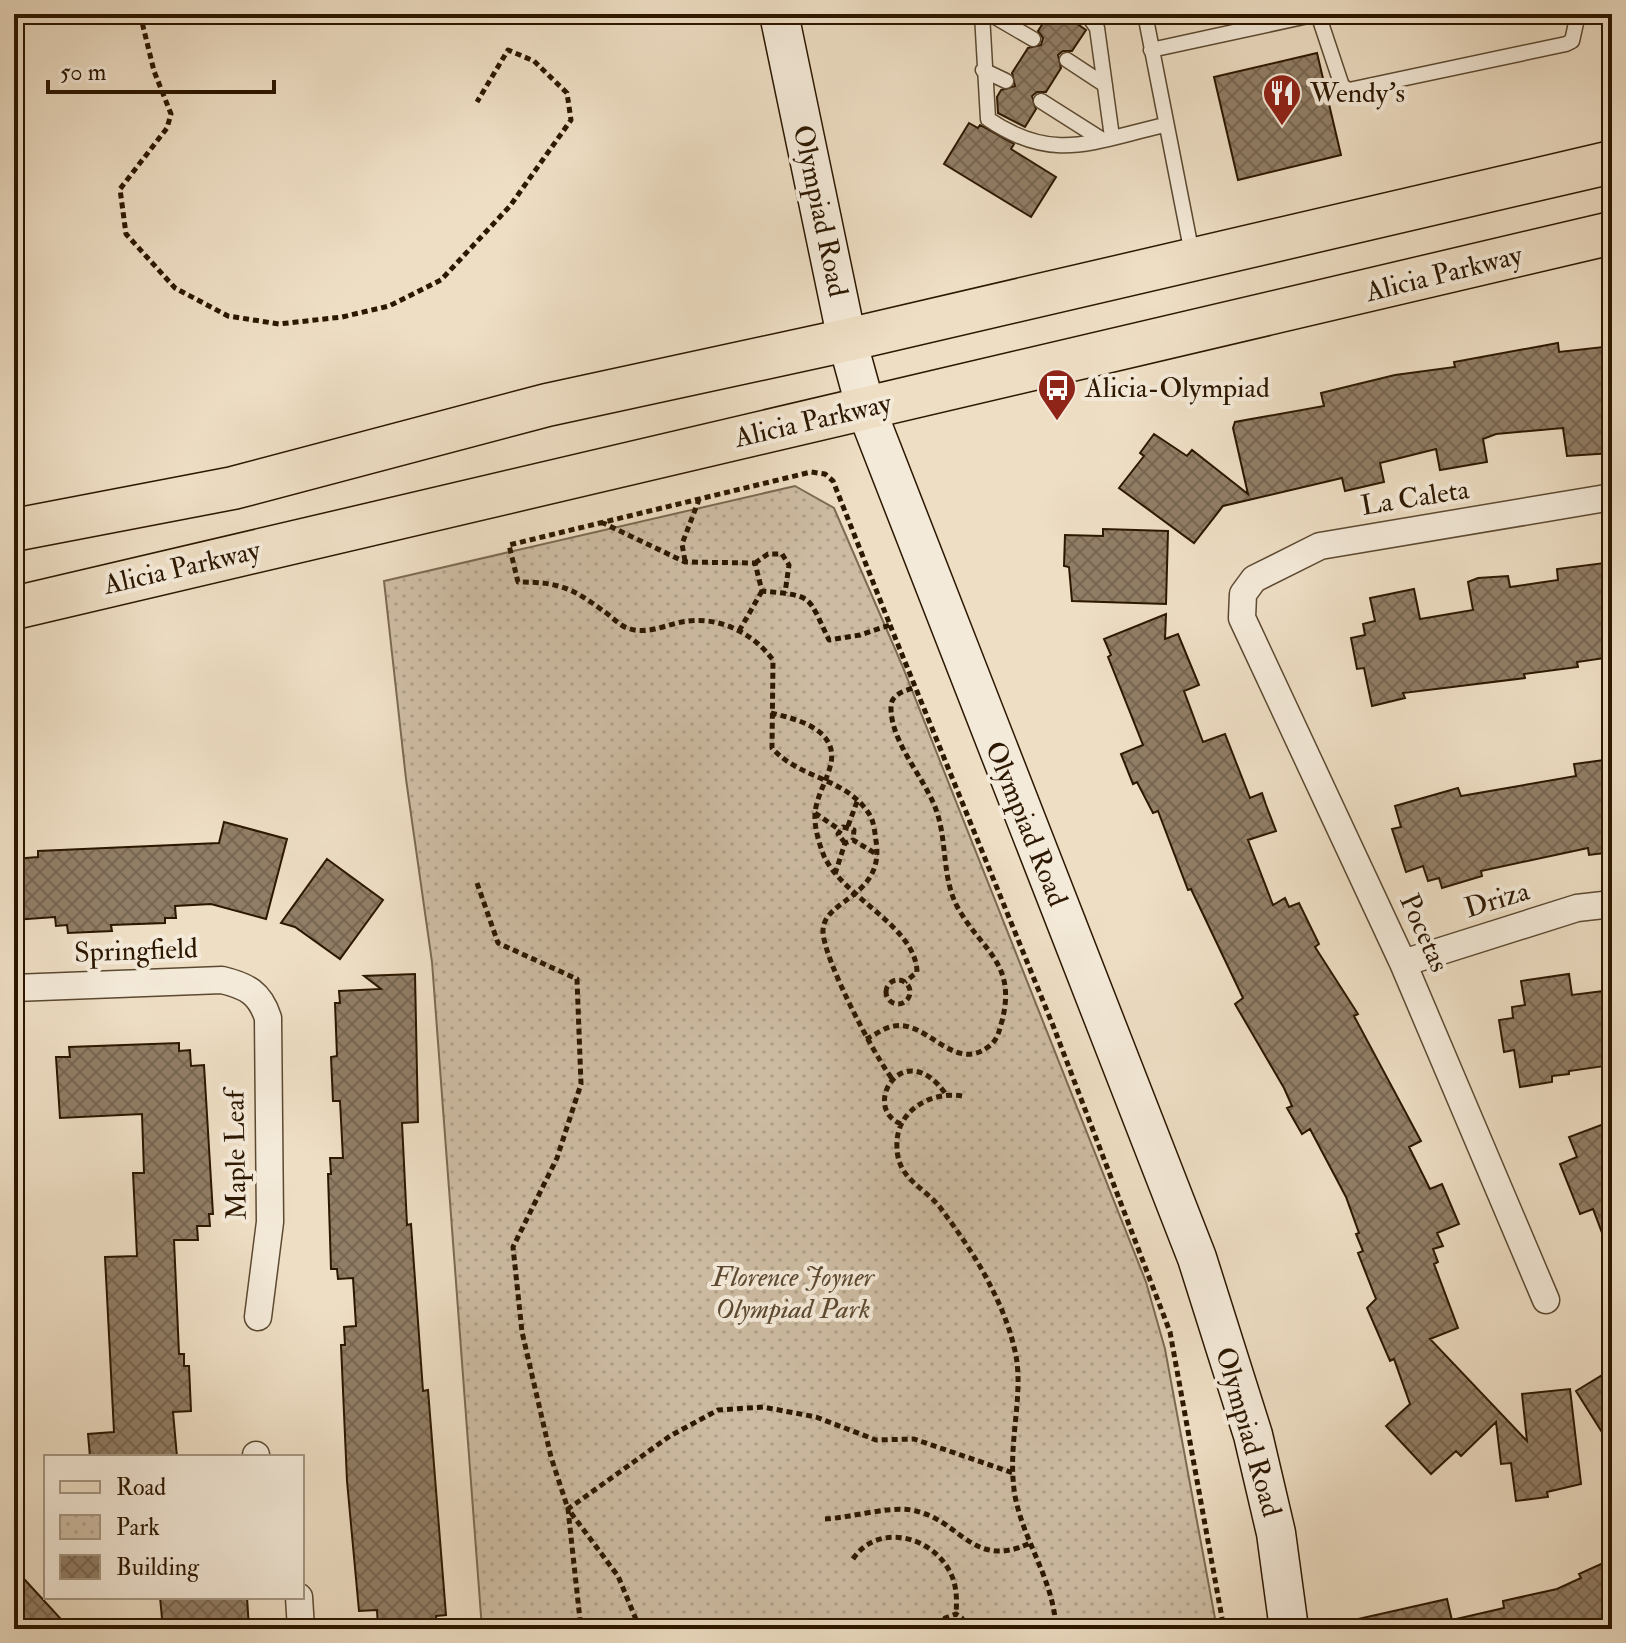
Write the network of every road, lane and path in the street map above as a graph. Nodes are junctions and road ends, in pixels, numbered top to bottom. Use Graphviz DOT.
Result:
graph roads {
  1 [pos="140,14"];
  2 [pos="779,14"];
  3 [pos="982,14"];
  4 [pos="990,14"];
  5 [pos="1087,14"];
  6 [pos="1145,14"];
  7 [pos="1317,14"];
  8 [pos="1578,14"];
  9 [pos="1033,39"];
  10 [pos="1151,50"];
  11 [pos="1067,60"];
  12 [pos="983,70"];
  13 [pos="1006,81"];
  14 [pos="1105,85"];
  15 [pos="1041,101"];
  16 [pos="477,102"];
  17 [pos="1165,125"];
  18 [pos="1106,138"];
  19 [pos="1612,162"];
  20 [pos="1612,233"];
  21 [pos="1193,259"];
  22 [pos="847,340"];
  23 [pos="866,409"];
  24 [pos="700,497"];
  25 [pos="1612,497"];
  26 [pos="601,522"];
  27 [pos="14,530"];
  28 [pos="685,562"];
  29 [pos="755,563"];
  30 [pos="762,591"];
  31 [pos="785,593"];
  32 [pos="1243,594"];
  33 [pos="14,608"];
  34 [pos="890,625"];
  35 [pos="739,631"];
  36 [pos="916,687"];
  37 [pos="771,713"];
  38 [pos="826,779"];
  39 [pos="858,799"];
  40 [pos="815,813"];
  41 [pos="848,826"];
  42 [pos="840,830"];
  43 [pos="853,840"];
  44 [pos="845,843"];
  45 [pos="878,856"];
  46 [pos="835,875"];
  47 [pos="477,883"];
  48 [pos="855,895"];
  49 [pos="1612,904"];
  50 [pos="1403,963"];
  51 [pos="905,982"];
  52 [pos="14,988"];
  53 [pos="257,994"];
  54 [pos="866,1039"];
  55 [pos="893,1080"];
  56 [pos="945,1093"];
  57 [pos="962,1096"];
  58 [pos="901,1124"];
  59 [pos="1546,1300"];
  60 [pos="258,1317"];
  61 [pos="1013,1473"];
  62 [pos="568,1509"];
  63 [pos="825,1519"];
  64 [pos="1030,1543"];
  65 [pos="853,1559"];
  66 [pos="299,1599"];
  67 [pos="956,1614"];
  68 [pos="938,1628"];
  69 [pos="301,1629"];
  70 [pos="581,1629"];
  71 [pos="640,1629"];
  72 [pos="962,1629"];
  73 [pos="1056,1629"];
  74 [pos="1224,1629"];
  75 [pos="1289,1629"];
  1 -- 16 [label="path"];
  2 -- 22 [label="main road, Olympiad Road"];
  3 -- 12 [label="lane"];
  4 -- 9 [label="lane"];
  5 -- 14 [label="lane"];
  6 -- 10 [label="lane"];
  7 -- 8 [label="lane"];
  7 -- 10 [label="lane"];
  10 -- 17 [label="lane"];
  11 -- 14 [label="lane"];
  12 -- 13 [label="lane"];
  12 -- 18 [label="lane"];
  14 -- 18 [label="lane"];
  15 -- 18 [label="lane"];
  17 -- 18 [label="lane"];
  17 -- 21 [label="lane"];
  19 -- 21 [label="main road"];
  20 -- 23 [label="main road, Alicia Parkway"];
  21 -- 22 [label="main road"];
  22 -- 23 [label="main road, Olympiad Road"];
  22 -- 27 [label="main road"];
  23 -- 33 [label="main road, Alicia Parkway"];
  23 -- 75 [label="main road, Olympiad Road"];
  24 -- 26 [label="path"];
  24 -- 28 [label="path"];
  24 -- 34 [label="path"];
  25 -- 32 [label="street, La Caleta"];
  26 -- 28 [label="path"];
  26 -- 35 [label="path"];
  28 -- 29 [label="path"];
  29 -- 30 [label="path"];
  29 -- 31 [label="path"];
  30 -- 31 [label="path"];
  30 -- 35 [label="path"];
  31 -- 34 [label="path"];
  32 -- 50 [label="street, Pocetas"];
  34 -- 36 [label="path"];
  35 -- 37 [label="path"];
  36 -- 54 [label="path"];
  36 -- 74 [label="path"];
  37 -- 38 [label="path"];
  37 -- 38 [label="path"];
  38 -- 39 [label="path"];
  38 -- 40 [label="path"];
  39 -- 41 [label="path"];
  39 -- 45 [label="path"];
  40 -- 42 [label="path"];
  40 -- 46 [label="path"];
  41 -- 42 [label="path"];
  41 -- 43 [label="path"];
  42 -- 44 [label="path"];
  43 -- 44 [label="path"];
  43 -- 45 [label="path"];
  44 -- 46 [label="path"];
  45 -- 48 [label="path"];
  46 -- 48 [label="path"];
  47 -- 62 [label="path"];
  48 -- 51 [label="path"];
  48 -- 54 [label="path"];
  49 -- 50 [label="street, Driza"];
  50 -- 59 [label="street, Pocetas"];
  51 -- 51 [label="path"];
  52 -- 53 [label="street, Springfield"];
  53 -- 60 [label="street, Maple Leaf"];
  54 -- 55 [label="path"];
  55 -- 56 [label="path"];
  55 -- 58 [label="path"];
  56 -- 57 [label="path"];
  56 -- 58 [label="path"];
  58 -- 61 [label="path"];
  61 -- 62 [label="path"];
  61 -- 64 [label="path"];
  62 -- 70 [label="path"];
  62 -- 71 [label="path"];
  63 -- 64 [label="path"];
  64 -- 73 [label="path"];
  65 -- 67 [label="path"];
  66 -- 69 [label="street"];
  67 -- 68 [label="path"];
  67 -- 72 [label="path"];
}
